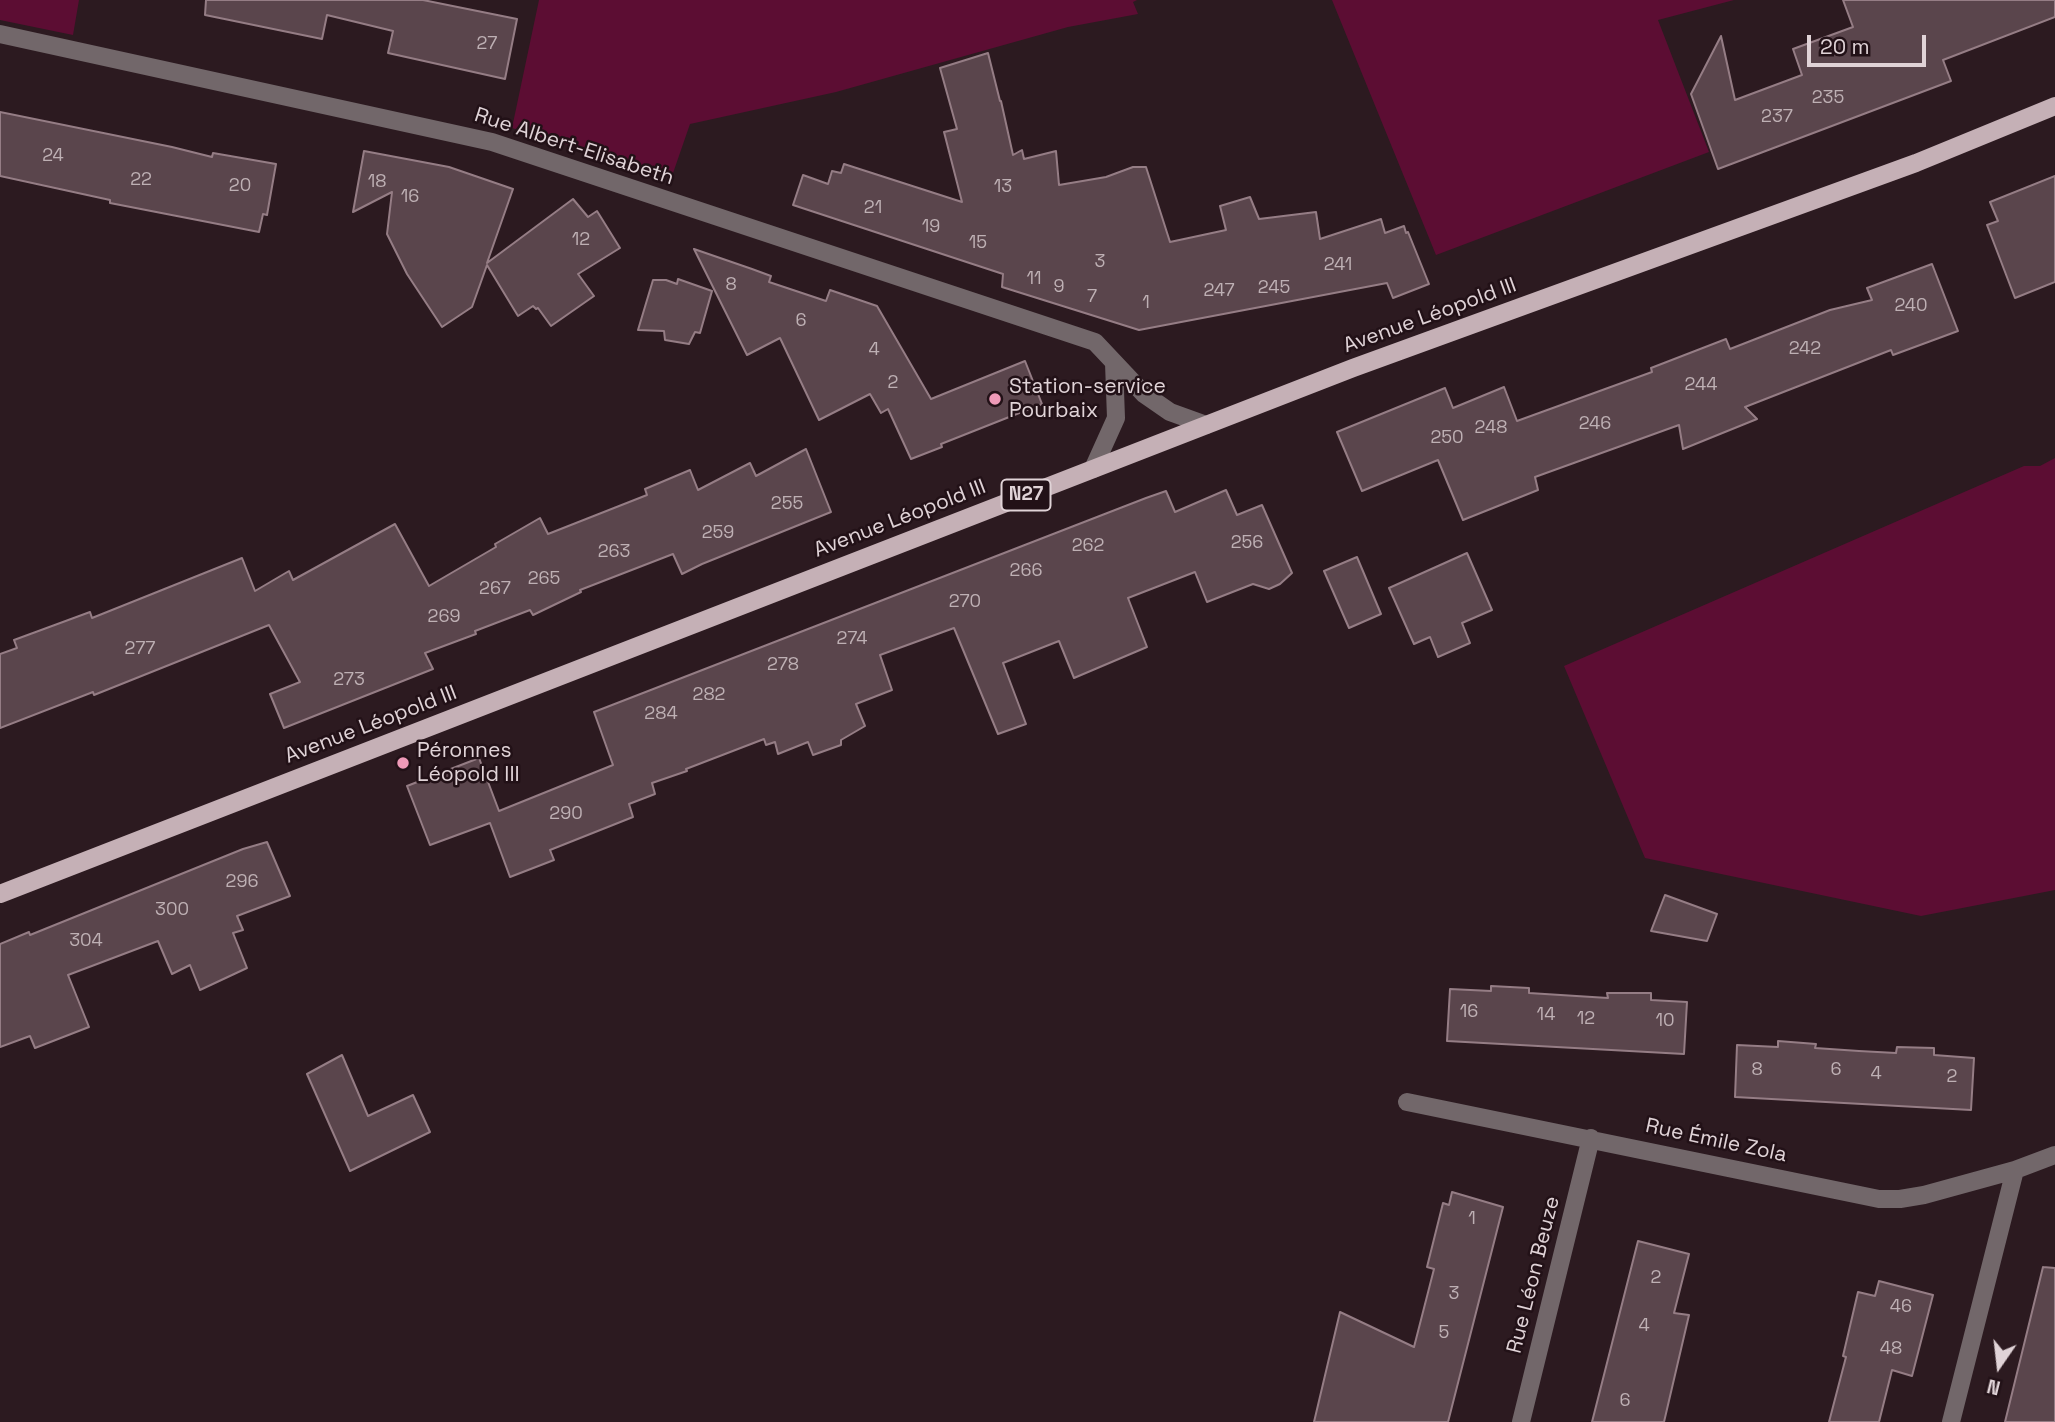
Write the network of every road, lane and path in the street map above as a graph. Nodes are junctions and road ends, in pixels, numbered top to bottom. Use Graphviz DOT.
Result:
graph roads {
  1 [pos="0,34"];
  2 [pos="2055,106"];
  3 [pos="1114,363"];
  4 [pos="1206,425"];
  5 [pos="1093,469"];
  6 [pos="0,894"];
  7 [pos="1407,1102"];
  8 [pos="1591,1138"];
  9 [pos="2055,1155"];
  10 [pos="2015,1170"];
  11 [pos="1521,1422"];
  12 [pos="1951,1422"];
  1 -- 3 [label="street, Rue Albert-Elisabeth"];
  2 -- 4 [label="main road, Avenue Léopold III / N27"];
  3 -- 4 [label="street, Rue Albert-Elisabeth"];
  3 -- 5 [label="street"];
  4 -- 5 [label="main road, Avenue Léopold III / N27"];
  5 -- 6 [label="main road, Avenue Léopold III / N27"];
  7 -- 8 [label="street, Rue Émile Zola"];
  8 -- 10 [label="street, Rue Émile Zola"];
  8 -- 11 [label="street, Rue Léon Beuze"];
  9 -- 10 [label="street, Rue Émile Zola"];
  10 -- 12 [label="street"];
}
